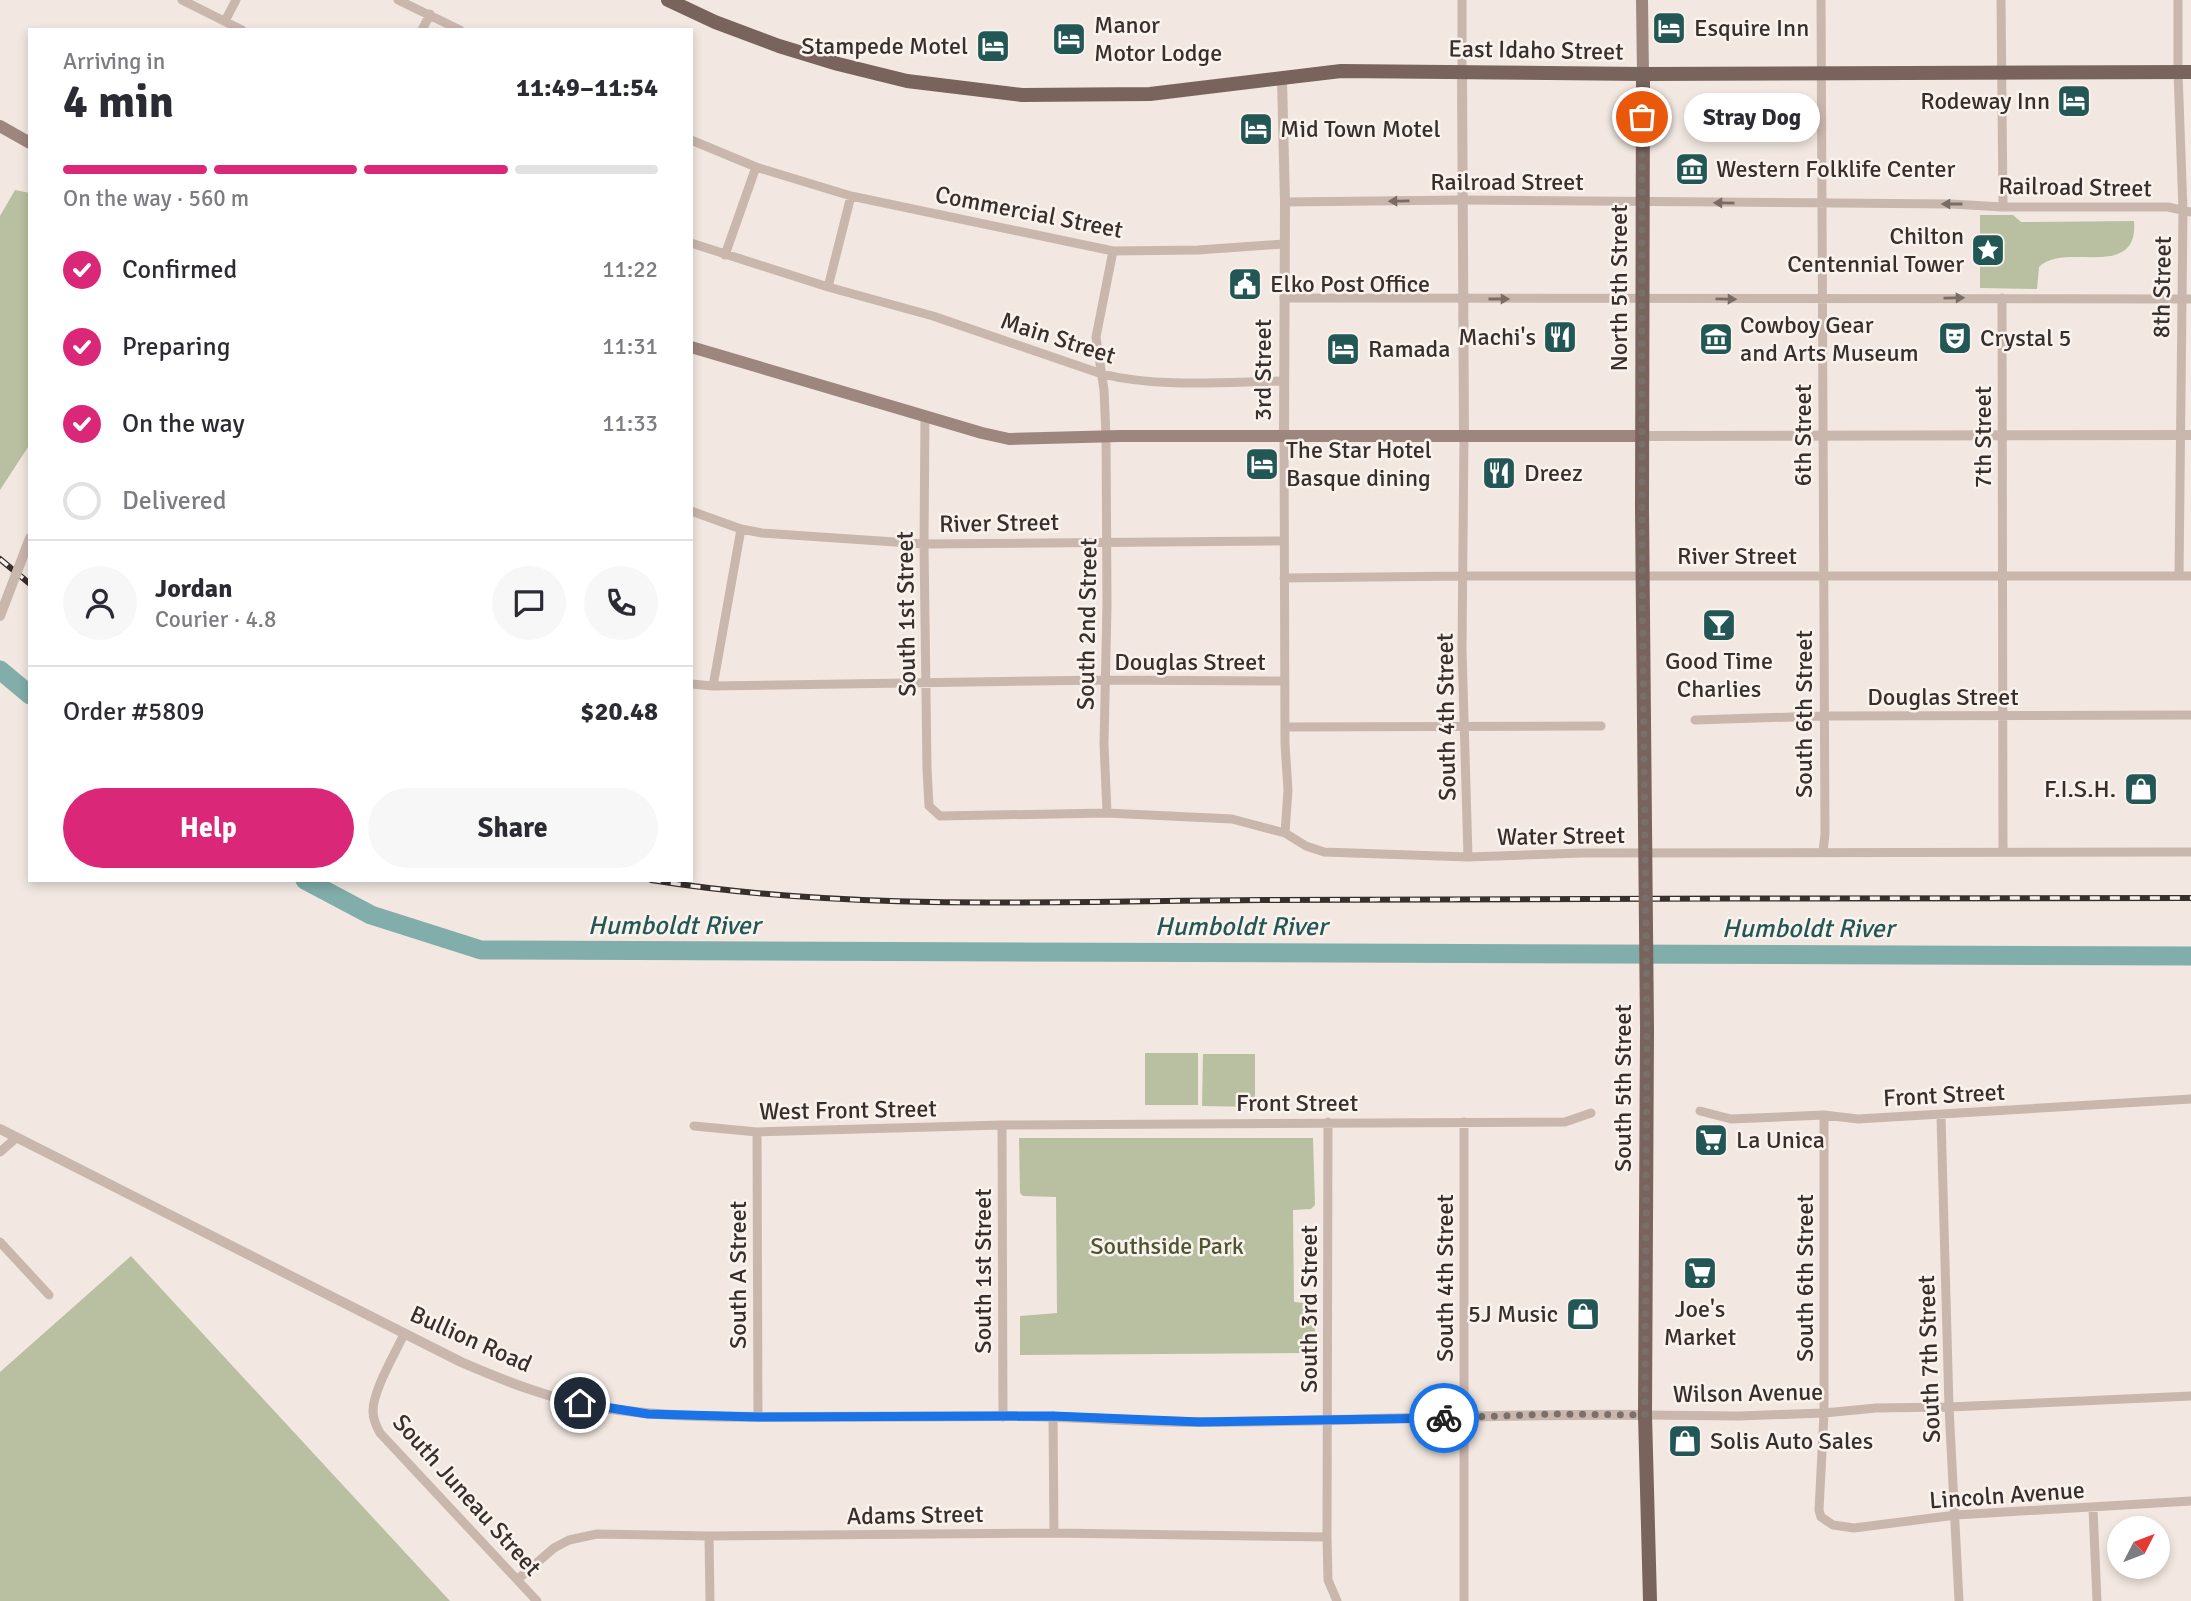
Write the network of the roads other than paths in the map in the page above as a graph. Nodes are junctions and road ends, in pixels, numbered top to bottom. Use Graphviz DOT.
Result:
graph roads {
  1 [pos="182,0"];
  2 [pos="236,0"];
  3 [pos="398,0"];
  4 [pos="668,0"];
  5 [pos="1462,0"];
  6 [pos="1642,0"];
  7 [pos="1821,0"];
  8 [pos="2001,0"];
  9 [pos="2178,0"];
  10 [pos="430,14"];
  11 [pos="225,21"];
  12 [pos="238,28"];
  13 [pos="423,28"];
  14 [pos="456,28"];
  15 [pos="1462,71"];
  16 [pos="2001,71"];
  17 [pos="1821,72"];
  18 [pos="2184,72"];
  19 [pos="1643,74"];
  20 [pos="1282,79"];
  21 [pos="0,125"];
  22 [pos="693,141"];
  23 [pos="28,142"];
  24 [pos="756,167"];
  25 [pos="851,196"];
  26 [pos="1462,200"];
  27 [pos="1285,202"];
  28 [pos="1642,202"];
  29 [pos="1822,204"];
  30 [pos="2003,207"];
  31 [pos="2187,211"];
  32 [pos="693,244"];
  33 [pos="1284,244"];
  34 [pos="1113,251"];
  35 [pos="725,255"];
  36 [pos="828,287"];
  37 [pos="1284,298"];
  38 [pos="1642,298"];
  39 [pos="2003,298"];
  40 [pos="1463,299"];
  41 [pos="1823,299"];
  42 [pos="2186,299"];
  43 [pos="693,348"];
  44 [pos="1102,374"];
  45 [pos="1283,382"];
  46 [pos="925,416"];
  47 [pos="2185,435"];
  48 [pos="1106,436"];
  49 [pos="1283,436"];
  50 [pos="1464,436"];
  51 [pos="1642,436"];
  52 [pos="1822,436"];
  53 [pos="2002,436"];
  54 [pos="693,512"];
  55 [pos="741,529"];
  56 [pos="1107,541"];
  57 [pos="1284,541"];
  58 [pos="28,543"];
  59 [pos="924,544"];
  60 [pos="1464,576"];
  61 [pos="1642,576"];
  62 [pos="1823,576"];
  63 [pos="2003,576"];
  64 [pos="2179,576"];
  65 [pos="2191,576"];
  66 [pos="1284,578"];
  67 [pos="0,616"];
  68 [pos="1105,680"];
  69 [pos="1285,681"];
  70 [pos="693,684"];
  71 [pos="927,684"];
  72 [pos="712,686"];
  73 [pos="2191,715"];
  74 [pos="1823,716"];
  75 [pos="2003,716"];
  76 [pos="1695,720"];
  77 [pos="1601,726"];
  78 [pos="1285,727"];
  79 [pos="1463,727"];
  80 [pos="932,811"];
  81 [pos="1108,813"];
  82 [pos="1285,833"];
  83 [pos="2003,851"];
  84 [pos="1823,852"];
  85 [pos="2191,852"];
  86 [pos="1468,857"];
  87 [pos="2191,1099"];
  88 [pos="1700,1111"];
  89 [pos="1591,1113"];
  90 [pos="1824,1115"];
  91 [pos="1941,1116"];
  92 [pos="1328,1122"];
  93 [pos="1464,1122"];
  94 [pos="1002,1125"];
  95 [pos="694,1126"];
  96 [pos="0,1129"];
  97 [pos="757,1132"];
  98 [pos="16,1138"];
  99 [pos="0,1152"];
  100 [pos="0,1242"];
  101 [pos="49,1295"];
  102 [pos="404,1334"];
  103 [pos="2191,1396"];
  104 [pos="1950,1407"];
  105 [pos="1824,1413"];
  106 [pos="1645,1415"];
  107 [pos="1053,1416"];
  108 [pos="758,1417"];
  109 [pos="1003,1417"];
  110 [pos="1464,1419"];
  111 [pos="1328,1420"];
  112 [pos="2191,1501"];
  113 [pos="2092,1508"];
  114 [pos="1956,1515"];
  115 [pos="1827,1521"];
  116 [pos="1054,1533"];
  117 [pos="709,1536"];
  118 [pos="1327,1537"];
  119 [pos="518,1579"];
  120 [pos="537,1601"];
  121 [pos="710,1601"];
  122 [pos="1337,1601"];
  123 [pos="1464,1601"];
  124 [pos="1650,1601"];
  125 [pos="1959,1601"];
  126 [pos="2097,1601"];
  1 -- 11 [label="street"];
  2 -- 11 [label="street"];
  3 -- 10 [label="street"];
  4 -- 20 [label="main road, East Idaho Street"];
  5 -- 15 [label="street"];
  6 -- 19 [label="main road, North 5th Street"];
  7 -- 17 [label="street, 6th Street"];
  8 -- 16 [label="street"];
  9 -- 18 [label="street, 8th Street"];
  10 -- 13 [label="street"];
  10 -- 14 [label="street"];
  11 -- 12 [label="street"];
  15 -- 19 [label="main road, East Idaho Street"];
  15 -- 20 [label="main road, East Idaho Street"];
  15 -- 26 [label="street"];
  16 -- 17 [label="main road, East Idaho Street"];
  16 -- 18 [label="main road, East Idaho Street"];
  16 -- 30 [label="street"];
  17 -- 19 [label="main road, East Idaho Street"];
  17 -- 29 [label="street, 6th Street"];
  18 -- 31 [label="street, 8th Street"];
  19 -- 28 [label="main road, North 5th Street"];
  20 -- 27 [label="street, 3rd Street"];
  21 -- 23 [label="main road"];
  22 -- 24 [label="street, Commercial Street"];
  24 -- 25 [label="street, Commercial Street"];
  24 -- 35 [label="street"];
  25 -- 34 [label="street, Commercial Street"];
  25 -- 36 [label="street"];
  26 -- 27 [label="street, Railroad Street, one-way"];
  26 -- 28 [label="street, Railroad Street"];
  26 -- 40 [label="street"];
  27 -- 33 [label="street, 3rd Street"];
  29 -- 28 [label="street, Railroad Street, one-way"];
  28 -- 38 [label="main road, North 5th Street"];
  30 -- 29 [label="street, Railroad Street, one-way"];
  29 -- 41 [label="street, 6th Street"];
  30 -- 31 [label="street, Railroad Street"];
  31 -- 42 [label="street, 8th Street"];
  32 -- 35 [label="street, Main Street"];
  33 -- 34 [label="street, Commercial Street"];
  33 -- 37 [label="street, 3rd Street"];
  34 -- 44 [label="street, South 2nd Street"];
  35 -- 36 [label="street, Main Street"];
  36 -- 44 [label="street, Main Street"];
  37 -- 40 [label="street"];
  37 -- 45 [label="street, 3rd Street"];
  40 -- 38 [label="street, one-way"];
  38 -- 41 [label="street, one-way"];
  38 -- 51 [label="main road, North 5th Street"];
  41 -- 39 [label="street, one-way"];
  39 -- 42 [label="street"];
  39 -- 53 [label="street, 7th Street"];
  40 -- 50 [label="street"];
  41 -- 52 [label="street, 6th Street"];
  42 -- 47 [label="street, 8th Street"];
  43 -- 46 [label="main road"];
  44 -- 45 [label="street, Main Street"];
  44 -- 48 [label="street, South 2nd Street"];
  45 -- 49 [label="street, 3rd Street"];
  46 -- 48 [label="main road"];
  46 -- 59 [label="street, South 1st Street"];
  47 -- 53 [label="street"];
  47 -- 64 [label="street, 8th Street"];
  48 -- 49 [label="main road"];
  48 -- 56 [label="street, South 2nd Street"];
  49 -- 50 [label="main road"];
  49 -- 57 [label="street, 3rd Street"];
  50 -- 51 [label="main road"];
  50 -- 60 [label="street, South 4th Street"];
  51 -- 52 [label="street"];
  51 -- 61 [label="main road, North 5th Street"];
  52 -- 53 [label="street"];
  52 -- 62 [label="street, 6th Street"];
  53 -- 63 [label="street, 7th Street"];
  54 -- 55 [label="street, River Street"];
  55 -- 59 [label="street, River Street"];
  55 -- 72 [label="street"];
  56 -- 57 [label="street, River Street"];
  56 -- 59 [label="street, River Street"];
  56 -- 68 [label="street, South 2nd Street"];
  57 -- 66 [label="street, 3rd Street"];
  58 -- 67 [label="street, bridge"];
  59 -- 71 [label="street, South 1st Street"];
  60 -- 61 [label="street, River Street"];
  60 -- 66 [label="street, River Street"];
  60 -- 79 [label="street, South 4th Street"];
  61 -- 62 [label="street, River Street"];
  61 -- 106 [label="main road, South 5th Street, bridge"];
  62 -- 63 [label="street, River Street"];
  62 -- 74 [label="street, South 6th Street"];
  63 -- 64 [label="street, River Street"];
  63 -- 75 [label="street"];
  64 -- 65 [label="street, River Street"];
  66 -- 69 [label="street"];
  68 -- 69 [label="street, Douglas Street"];
  68 -- 71 [label="street, Douglas Street"];
  68 -- 81 [label="street, South 2nd Street"];
  69 -- 78 [label="street"];
  70 -- 72 [label="street, Douglas Street"];
  71 -- 72 [label="street, Douglas Street"];
  71 -- 80 [label="street, South 1st Street"];
  73 -- 75 [label="street, Douglas Street"];
  74 -- 75 [label="street, Douglas Street"];
  74 -- 76 [label="street, Douglas Street"];
  74 -- 84 [label="street, South 6th Street"];
  75 -- 83 [label="street"];
  77 -- 79 [label="street"];
  78 -- 79 [label="street"];
  78 -- 82 [label="street"];
  79 -- 86 [label="street, South 4th Street"];
  80 -- 81 [label="street, Water Street"];
  81 -- 82 [label="street, Water Street"];
  82 -- 86 [label="street, Water Street"];
  83 -- 84 [label="street, Water Street"];
  83 -- 85 [label="street, Water Street"];
  84 -- 86 [label="street, Water Street"];
  87 -- 91 [label="street, Front Street"];
  88 -- 90 [label="street, Front Street"];
  89 -- 93 [label="street, Front Street"];
  90 -- 91 [label="street, Front Street"];
  90 -- 105 [label="street, South 6th Street"];
  91 -- 104 [label="street, South 7th Street"];
  92 -- 93 [label="street, Front Street"];
  92 -- 94 [label="street, Front Street"];
  92 -- 111 [label="street, South 3rd Street"];
  93 -- 110 [label="street, South 4th Street"];
  94 -- 97 [label="street, West Front Street"];
  94 -- 109 [label="street, South 1st Street"];
  95 -- 97 [label="street, West Front Street"];
  96 -- 98 [label="street, Bullion Road"];
  97 -- 108 [label="street, South A Street"];
  98 -- 99 [label="street"];
  98 -- 102 [label="street, Bullion Road"];
  100 -- 101 [label="street"];
  102 -- 108 [label="street, Bullion Road"];
  102 -- 119 [label="street, South Juneau Street"];
  103 -- 104 [label="street, Wilson Avenue"];
  104 -- 105 [label="street, Wilson Avenue"];
  104 -- 114 [label="street, South 7th Street"];
  105 -- 106 [label="street, Wilson Avenue"];
  105 -- 115 [label="street, South 6th Street"];
  106 -- 110 [label="street, Wilson Avenue"];
  106 -- 124 [label="main road, South 5th Street"];
  107 -- 109 [label="street, Bullion Road"];
  107 -- 111 [label="street, Wilson Avenue"];
  107 -- 116 [label="street"];
  108 -- 109 [label="street, Bullion Road"];
  110 -- 111 [label="street, Wilson Avenue"];
  110 -- 123 [label="street, South 4th Street"];
  111 -- 118 [label="street, South 3rd Street"];
  112 -- 113 [label="street, Lincoln Avenue"];
  113 -- 114 [label="street, Lincoln Avenue"];
  113 -- 126 [label="street"];
  114 -- 115 [label="street, Lincoln Avenue"];
  114 -- 125 [label="street, South 7th Street"];
  116 -- 117 [label="street, Adams Street"];
  116 -- 118 [label="street, Adams Street"];
  117 -- 119 [label="street, Adams Street"];
  117 -- 121 [label="street"];
  118 -- 122 [label="street, South 3rd Street"];
  119 -- 120 [label="street, South Juneau Street"];
}
